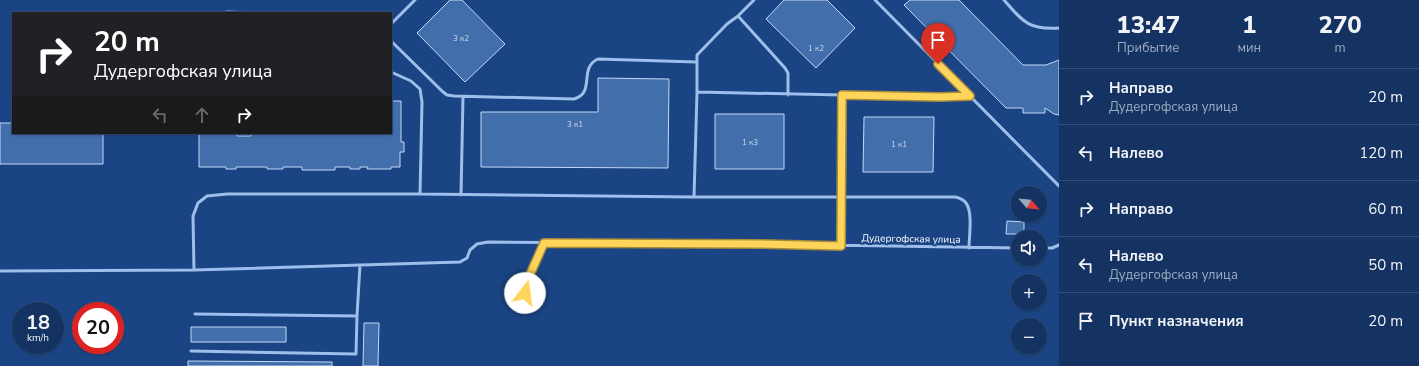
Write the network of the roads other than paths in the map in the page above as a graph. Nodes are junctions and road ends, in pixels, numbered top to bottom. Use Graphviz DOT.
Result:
graph roads {
  1 [pos="415,0"];
  2 [pos="754,0"];
  3 [pos="875,0"];
  4 [pos="1004,0"];
  5 [pos="738,16"];
  6 [pos="392,23"];
  7 [pos="1059,28"];
  8 [pos="392,42"];
  9 [pos="696,62"];
  10 [pos="392,72"];
  11 [pos="697,92"];
  12 [pos="788,95"];
  13 [pos="842,95"];
  14 [pos="970,96"];
  15 [pos="463,97"];
  16 [pos="1059,186"];
  17 [pos="420,194"];
  18 [pos="461,194"];
  19 [pos="842,197"];
  20 [pos="694,198"];
  21 [pos="544,243"];
  22 [pos="1059,245"];
  23 [pos="841,246"];
  24 [pos="969,248"];
  25 [pos="1011,248"];
  26 [pos="1047,248"];
  27 [pos="360,265"];
  28 [pos="194,270"];
  29 [pos="0,271"];
  30 [pos="522,308"];
  31 [pos="194,314"];
  32 [pos="358,316"];
  33 [pos="191,351"];
  1 -- 6 [label="lane"];
  2 -- 5 [label="lane"];
  3 -- 14 [label="lane"];
  4 -- 7 [label="lane"];
  5 -- 9 [label="lane"];
  5 -- 12 [label="lane"];
  8 -- 15 [label="lane"];
  9 -- 11 [label="lane"];
  9 -- 15 [label="lane"];
  10 -- 17 [label="lane"];
  11 -- 12 [label="lane"];
  11 -- 20 [label="lane"];
  12 -- 13 [label="lane"];
  13 -- 14 [label="lane"];
  13 -- 19 [label="lane"];
  14 -- 16 [label="lane"];
  15 -- 18 [label="lane"];
  17 -- 18 [label="lane"];
  17 -- 28 [label="lane"];
  18 -- 20 [label="lane"];
  19 -- 20 [label="lane"];
  19 -- 23 [label="lane"];
  19 -- 24 [label="lane"];
  21 -- 23 [label="lane, Дудергофская улица"];
  21 -- 27 [label="lane, Дудергофская улица"];
  21 -- 30 [label="lane"];
  22 -- 26 [label="lane"];
  23 -- 24 [label="lane, Дудергофская улица"];
  24 -- 25 [label="lane, Дудергофская улица"];
  27 -- 28 [label="lane, Дудергофская улица"];
  27 -- 32 [label="lane"];
  28 -- 29 [label="lane, Дудергофская улица"];
  31 -- 32 [label="lane"];
  32 -- 33 [label="lane"];
}
